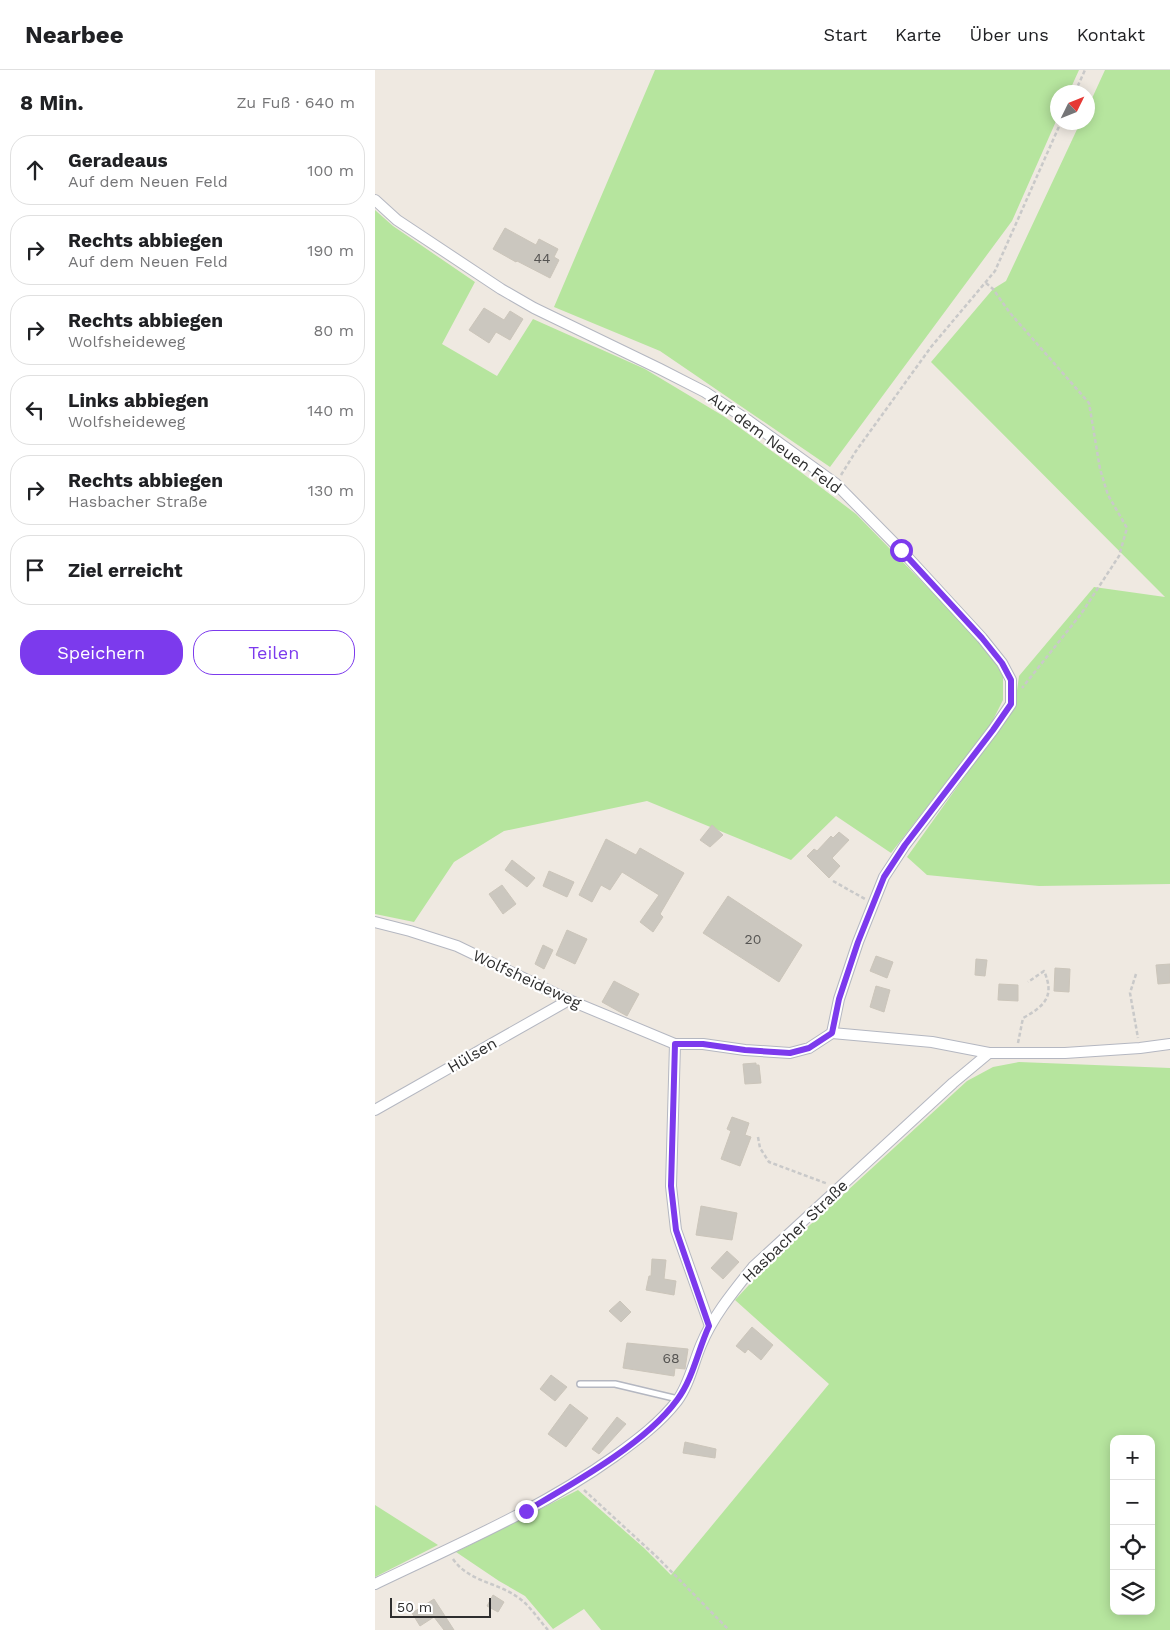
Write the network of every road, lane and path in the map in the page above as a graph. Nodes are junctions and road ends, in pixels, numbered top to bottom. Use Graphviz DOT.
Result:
graph roads {
  1 [pos="1085,70"];
  2 [pos="1078,85"];
  3 [pos="1057,130"];
  4 [pos="375,200"];
  5 [pos="985,283"];
  6 [pos="835,483"];
  7 [pos="1011,704"];
  8 [pos="833,881"];
  9 [pos="873,904"];
  10 [pos="375,922"];
  11 [pos="1136,974"];
  12 [pos="1028,982"];
  13 [pos="569,1000"];
  14 [pos="832,1033"];
  15 [pos="675,1044"];
  16 [pos="1170,1044"];
  17 [pos="1140,1048"];
  18 [pos="1017,1052"];
  19 [pos="989,1053"];
  20 [pos="375,1110"];
  21 [pos="758,1136"];
  22 [pos="839,1188"];
  23 [pos="709,1326"];
  24 [pos="581,1384"];
  25 [pos="678,1399"];
  26 [pos="575,1483"];
  27 [pos="447,1550"];
  28 [pos="375,1584"];
  29 [pos="548,1630"];
  30 [pos="729,1630"];
  1 -- 2 [label="path"];
  3 -- 5 [label="path"];
  4 -- 6 [label="street, Auf dem Neuen Feld"];
  5 -- 6 [label="path"];
  5 -- 7 [label="path"];
  6 -- 7 [label="street, Auf dem Neuen Feld"];
  7 -- 9 [label="street"];
  8 -- 9 [label="path"];
  9 -- 14 [label="street"];
  10 -- 13 [label="street, Wolfsheideweg"];
  11 -- 17 [label="path"];
  12 -- 18 [label="path"];
  13 -- 15 [label="street, Wolfsheideweg"];
  13 -- 20 [label="street, Hülsen"];
  14 -- 15 [label="street, Wolfsheideweg"];
  14 -- 19 [label="street"];
  15 -- 23 [label="street"];
  16 -- 17 [label="street"];
  17 -- 18 [label="street"];
  18 -- 19 [label="street"];
  19 -- 22 [label="street, Hasbacher Straße"];
  21 -- 22 [label="path"];
  22 -- 23 [label="street, Hasbacher Straße"];
  23 -- 25 [label="street, Hasbacher Straße"];
  24 -- 25 [label="lane"];
  25 -- 26 [label="street, Hasbacher Straße"];
  26 -- 27 [label="street, Hasbacher Straße"];
  26 -- 30 [label="path"];
  27 -- 28 [label="street, Hasbacher Straße"];
  27 -- 29 [label="path"];
}
